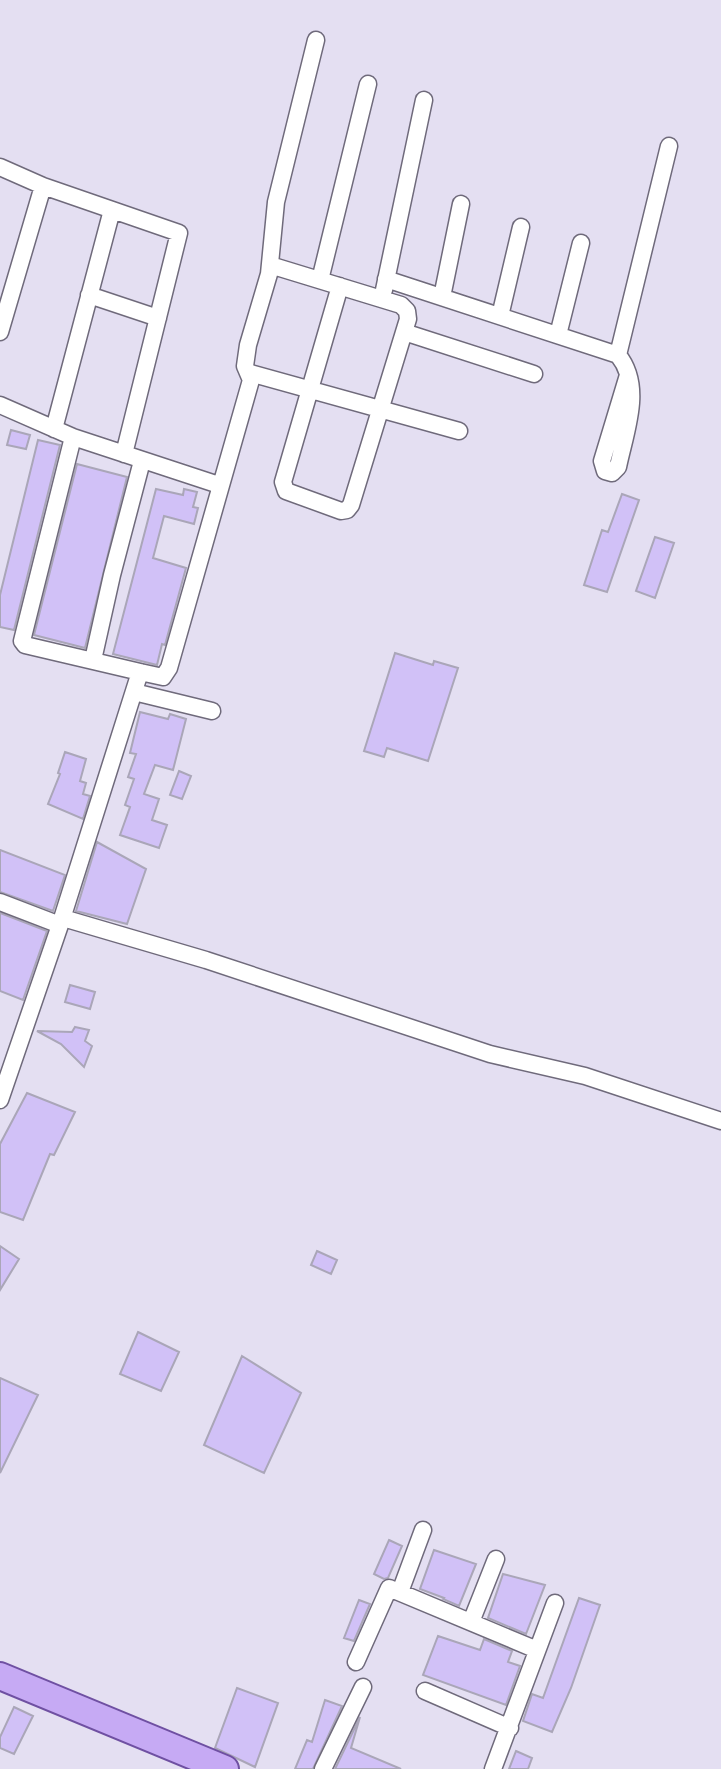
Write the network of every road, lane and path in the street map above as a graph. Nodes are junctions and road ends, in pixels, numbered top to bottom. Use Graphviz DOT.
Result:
graph roads {
  1 [pos="316,40"];
  2 [pos="368,84"];
  3 [pos="424,100"];
  4 [pos="670,146"];
  5 [pos="0,167"];
  6 [pos="43,186"];
  7 [pos="461,204"];
  8 [pos="112,209"];
  9 [pos="521,227"];
  10 [pos="581,243"];
  11 [pos="270,265"];
  12 [pos="386,279"];
  13 [pos="320,280"];
  14 [pos="340,286"];
  15 [pos="89,295"];
  16 [pos="442,297"];
  17 [pos="383,299"];
  18 [pos="500,316"];
  19 [pos="158,318"];
  20 [pos="0,332"];
  21 [pos="404,332"];
  22 [pos="558,335"];
  23 [pos="618,355"];
  24 [pos="250,373"];
  25 [pos="534,374"];
  26 [pos="628,375"];
  27 [pos="311,390"];
  28 [pos="0,405"];
  29 [pos="381,409"];
  30 [pos="54,429"];
  31 [pos="459,431"];
  32 [pos="73,437"];
  33 [pos="124,454"];
  34 [pos="142,461"];
  35 [pos="219,485"];
  36 [pos="93,660"];
  37 [pos="140,672"];
  38 [pos="134,692"];
  39 [pos="212,710"];
  40 [pos="0,902"];
  41 [pos="61,921"];
  42 [pos="0,1100"];
  43 [pos="721,1121"];
  44 [pos="424,1530"];
  45 [pos="496,1559"];
  46 [pos="400,1592"];
  47 [pos="555,1604"];
  48 [pos="471,1622"];
  49 [pos="537,1650"];
  50 [pos="356,1662"];
  51 [pos="0,1676"];
  52 [pos="363,1687"];
  53 [pos="425,1691"];
  54 [pos="510,1728"];
  55 [pos="225,1769"];
  56 [pos="323,1769"];
  57 [pos="493,1769"];
  1 -- 11 [label="street"];
  2 -- 13 [label="street"];
  3 -- 12 [label="street"];
  4 -- 23 [label="street"];
  5 -- 6 [label="street"];
  6 -- 8 [label="street"];
  6 -- 20 [label="street"];
  7 -- 16 [label="street"];
  8 -- 15 [label="street"];
  8 -- 19 [label="street"];
  9 -- 18 [label="street"];
  10 -- 22 [label="street"];
  11 -- 13 [label="street"];
  11 -- 24 [label="street"];
  12 -- 16 [label="street"];
  12 -- 17 [label="street"];
  13 -- 14 [label="street"];
  14 -- 17 [label="street"];
  14 -- 27 [label="street"];
  15 -- 19 [label="street"];
  15 -- 30 [label="street"];
  16 -- 18 [label="street"];
  17 -- 21 [label="street"];
  18 -- 22 [label="street"];
  19 -- 33 [label="street"];
  21 -- 25 [label="street"];
  21 -- 29 [label="street"];
  22 -- 23 [label="street"];
  23 -- 26 [label="street"];
  24 -- 27 [label="street"];
  24 -- 35 [label="street"];
  26 -- 26 [label="street"];
  27 -- 29 [label="street"];
  27 -- 29 [label="street"];
  28 -- 30 [label="street"];
  29 -- 31 [label="street"];
  30 -- 32 [label="street"];
  32 -- 33 [label="street"];
  32 -- 36 [label="street"];
  33 -- 34 [label="street"];
  34 -- 35 [label="street"];
  34 -- 36 [label="street"];
  35 -- 37 [label="street"];
  36 -- 37 [label="street"];
  37 -- 38 [label="street"];
  38 -- 39 [label="street"];
  38 -- 41 [label="street"];
  40 -- 41 [label="street"];
  41 -- 42 [label="street"];
  41 -- 43 [label="street"];
  44 -- 46 [label="street"];
  45 -- 48 [label="street"];
  46 -- 48 [label="street"];
  46 -- 50 [label="street"];
  47 -- 49 [label="street"];
  48 -- 49 [label="street"];
  49 -- 54 [label="street"];
  51 -- 55 [label="main road"];
  52 -- 56 [label="street"];
  53 -- 54 [label="street"];
  54 -- 57 [label="street"];
}
